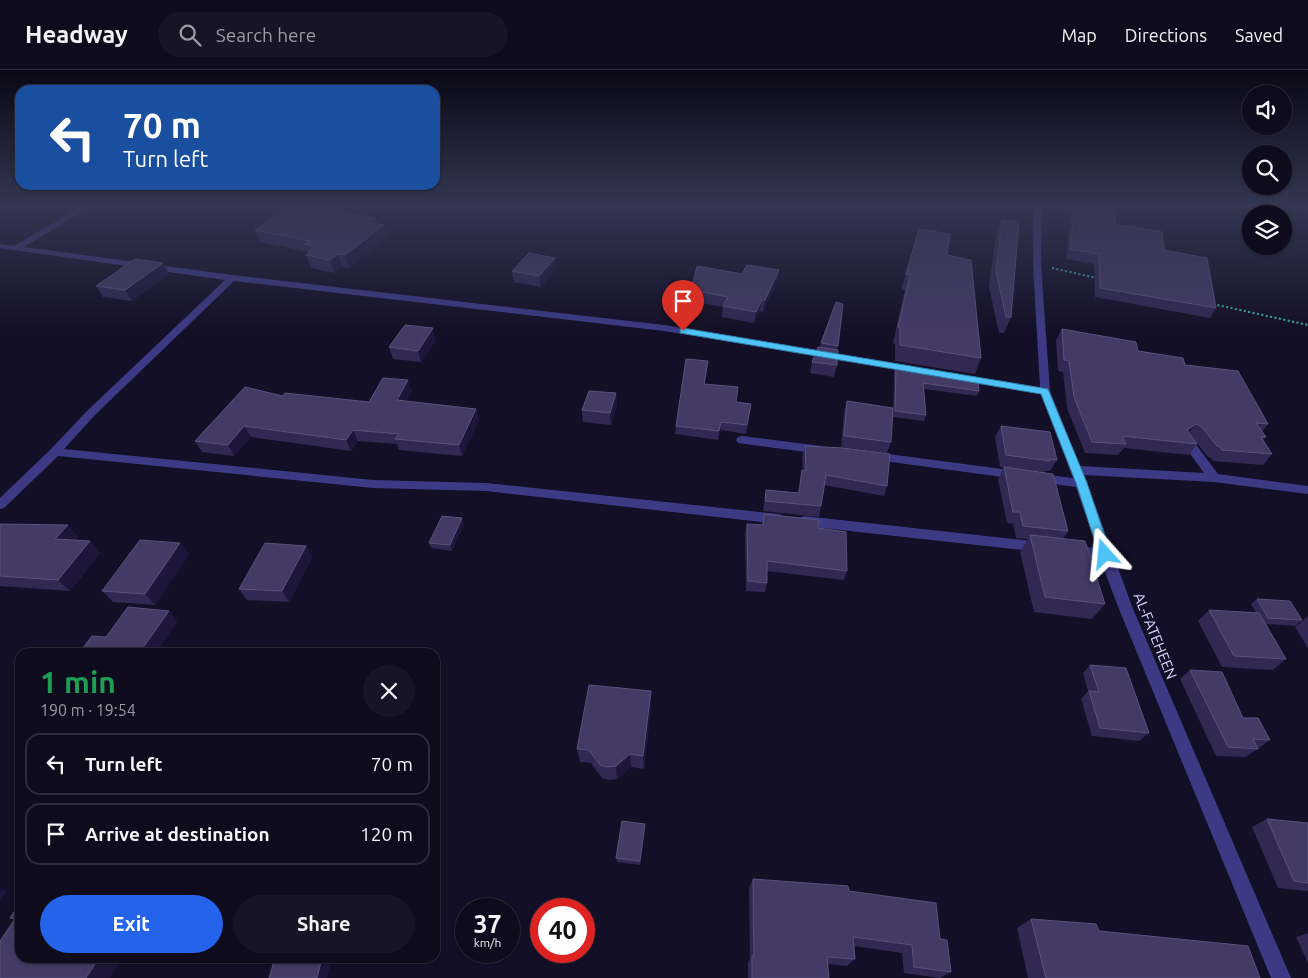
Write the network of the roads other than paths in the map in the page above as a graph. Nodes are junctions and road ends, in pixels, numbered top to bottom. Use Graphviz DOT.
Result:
graph roads {
  1 [pos="11,247"];
  2 [pos="1037,247"];
  3 [pos="16,248"];
  4 [pos="232,278"];
  5 [pos="918,370"];
  6 [pos="957,377"];
  7 [pos="1045,392"];
  8 [pos="742,440"];
  9 [pos="1187,441"];
  10 [pos="829,451"];
  11 [pos="55,452"];
  12 [pos="858,455"];
  13 [pos="1078,477"];
  14 [pos="1214,478"];
  15 [pos="1308,490"];
  16 [pos="0,505"];
  17 [pos="1105,554"];
  18 [pos="1280,978"];
  1 -- 3 [label="street"];
  2 -- 7 [label="street, AL-FATEHEEN"];
  3 -- 4 [label="street"];
  4 -- 5 [label="street"];
  4 -- 11 [label="street"];
  6 -- 7 [label="street"];
  7 -- 13 [label="street, AL-FATEHEEN"];
  8 -- 10 [label="street"];
  9 -- 14 [label="street"];
  11 -- 16 [label="street"];
  11 -- 17 [label="street"];
  12 -- 13 [label="street"];
  13 -- 14 [label="street"];
  13 -- 17 [label="street, AL-FATEHEEN"];
  14 -- 15 [label="street"];
  17 -- 18 [label="street, AL-FATEHEEN"];
}
